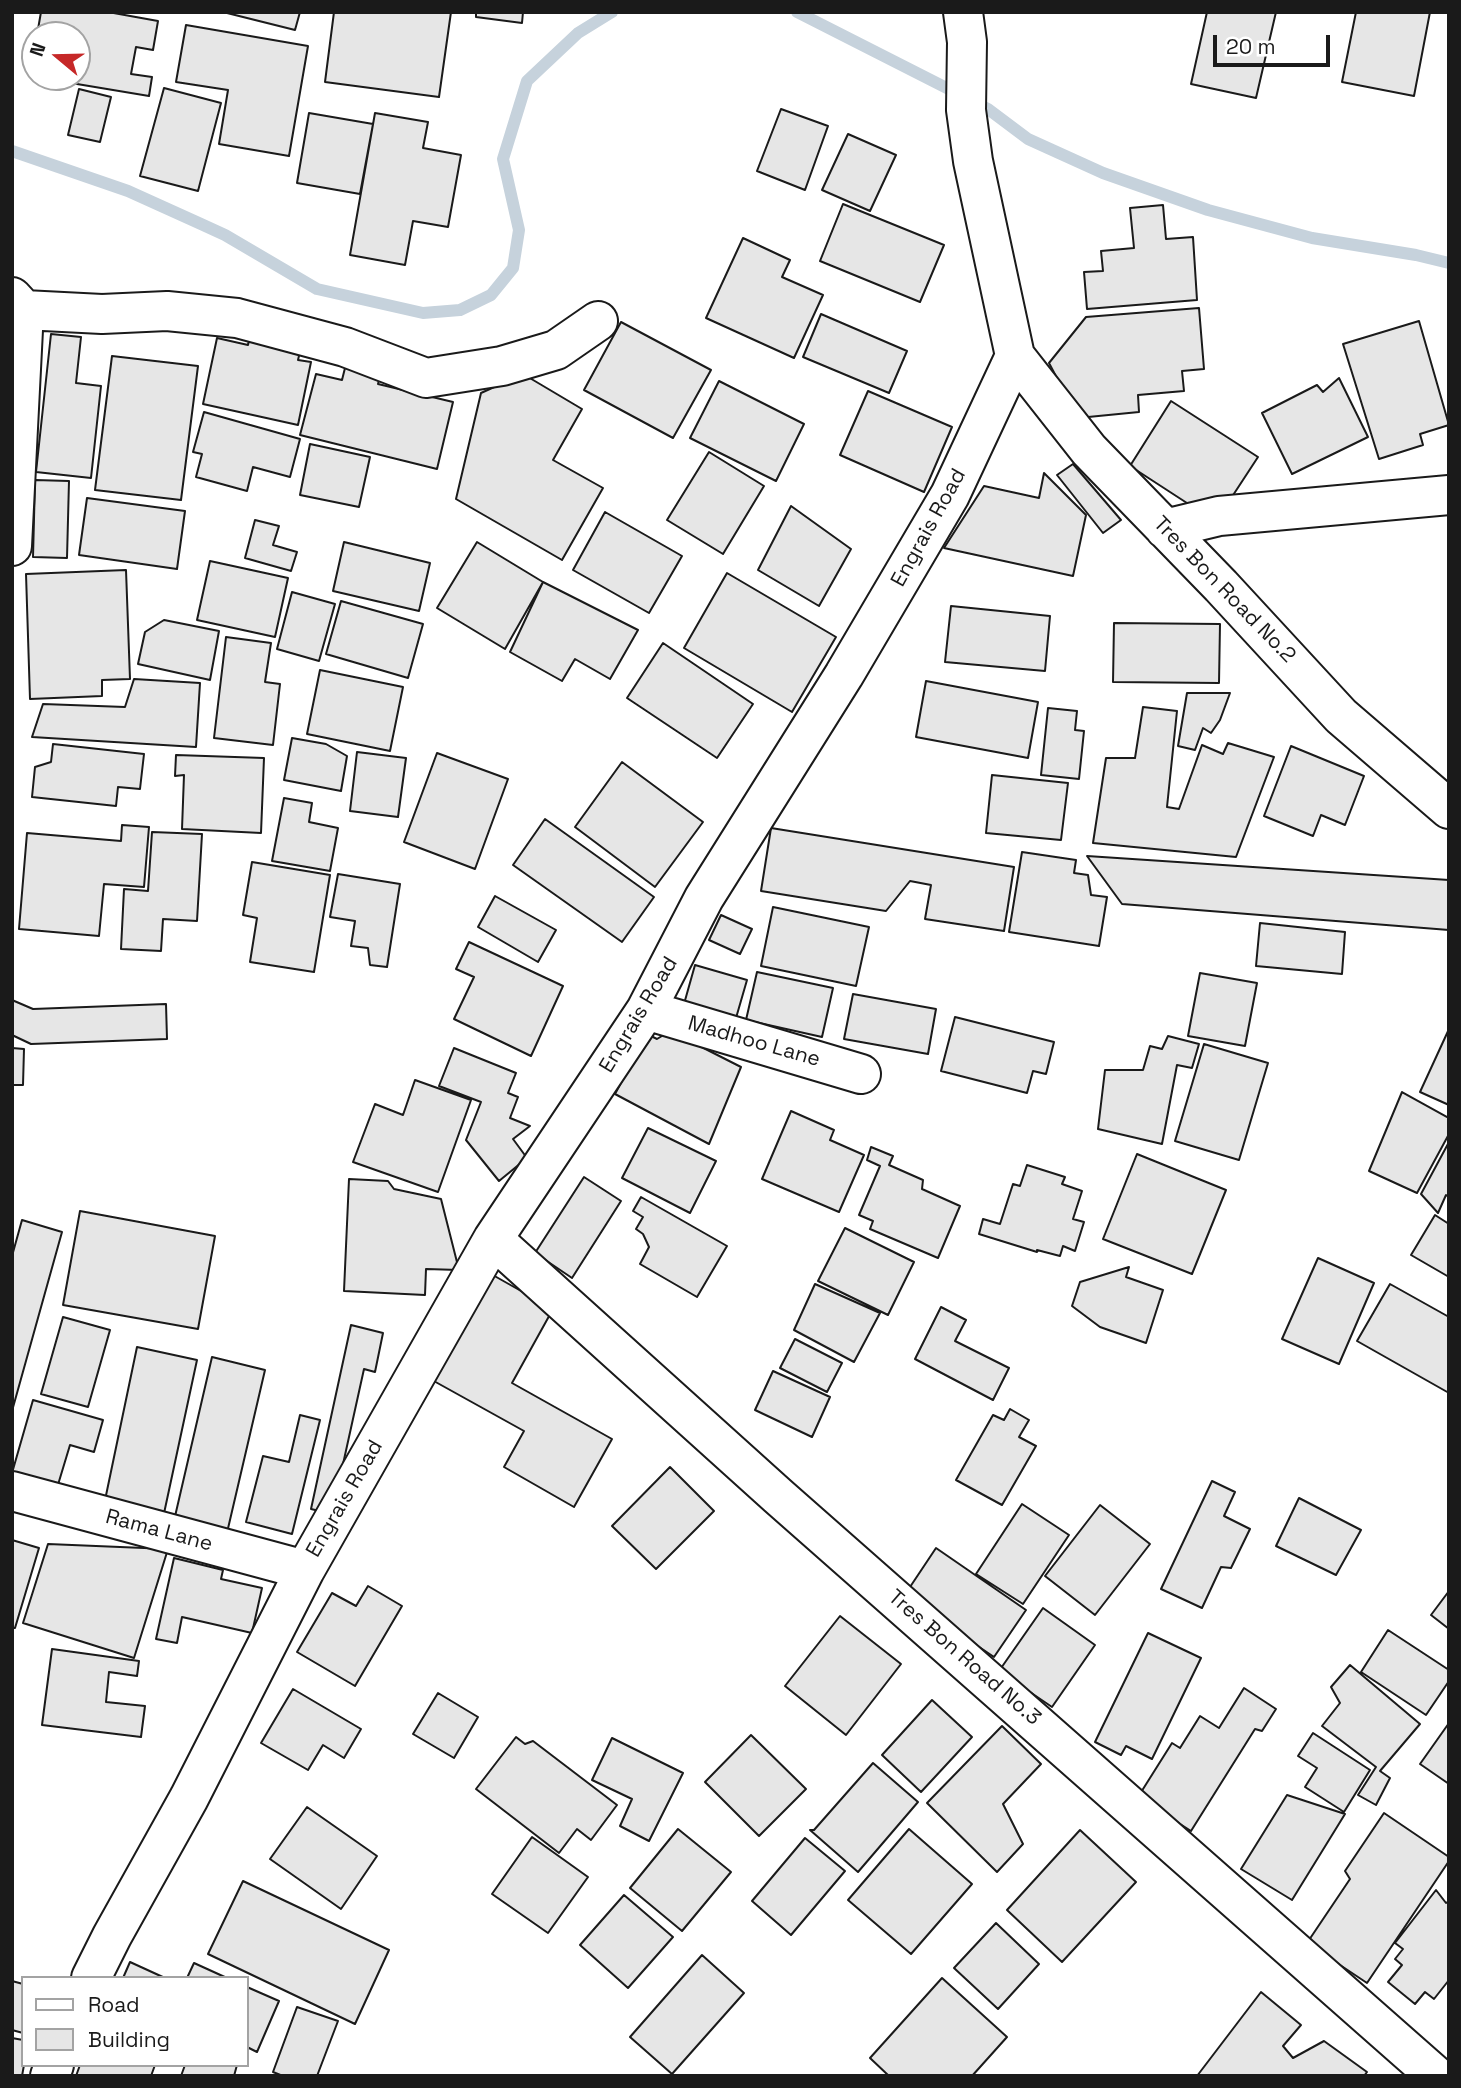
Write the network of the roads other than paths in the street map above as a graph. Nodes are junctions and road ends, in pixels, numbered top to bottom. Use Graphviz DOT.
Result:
graph roads {
  1 [pos="965,27"];
  2 [pos="18,304"];
  3 [pos="598,321"];
  4 [pos="1015,356"];
  5 [pos="1449,495"];
  6 [pos="1165,529"];
  7 [pos="12,546"];
  8 [pos="1449,809"];
  9 [pos="646,1010"];
  10 [pos="861,1074"];
  11 [pos="493,1239"];
  12 [pos="12,1491"];
  13 [pos="305,1570"];
  14 [pos="92,1976"];
  15 [pos="1436,2076"];
  1 -- 4 [label="street"];
  2 -- 3 [label="street"];
  2 -- 7 [label="street"];
  4 -- 6 [label="street, Tres Bon Road No.2"];
  4 -- 9 [label="street, Engrais Road"];
  5 -- 6 [label="street"];
  6 -- 8 [label="street, Tres Bon Road No.2"];
  9 -- 10 [label="street, Madhoo Lane"];
  9 -- 11 [label="street, Engrais Road"];
  11 -- 13 [label="street, Engrais Road"];
  11 -- 15 [label="street, Tres Bon Road No.3"];
  12 -- 13 [label="street, Rama Lane"];
  13 -- 14 [label="street, Engrais Road"];
}
